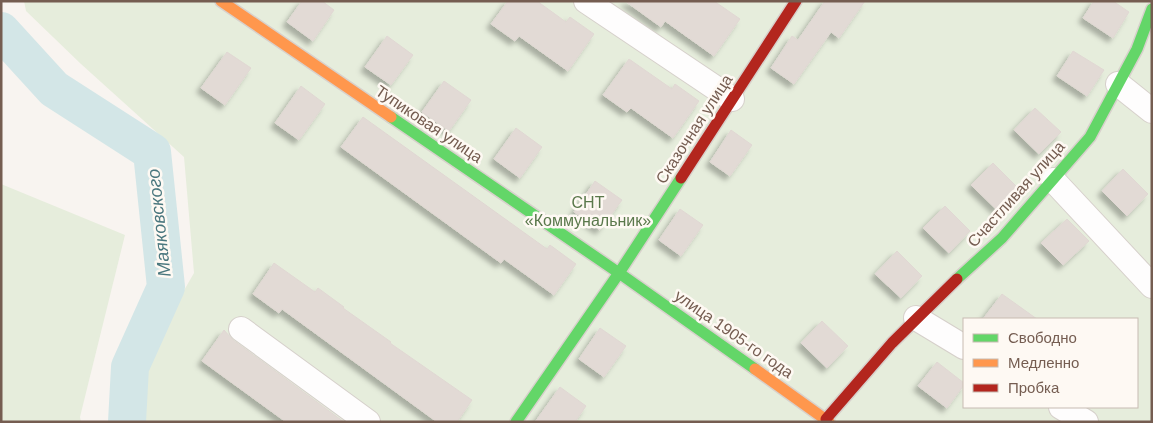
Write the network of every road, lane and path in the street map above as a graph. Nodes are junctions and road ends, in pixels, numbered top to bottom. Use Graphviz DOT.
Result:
graph roads {
  1 [pos="221,1"];
  2 [pos="586,1"];
  3 [pos="796,1"];
  4 [pos="1152,9"];
  5 [pos="1144,45"];
  6 [pos="1118,84"];
  7 [pos="732,99"];
  8 [pos="1152,111"];
  9 [pos="1053,180"];
  10 [pos="619,273"];
  11 [pos="1152,286"];
  12 [pos="916,318"];
  13 [pos="241,328"];
  14 [pos="963,346"];
  15 [pos="1063,408"];
  16 [pos="828,421"];
  17 [pos="368,422"];
  18 [pos="516,422"];
  19 [pos="1086,422"];
  1 -- 10 [label="street, Тупиковая улица"];
  2 -- 7 [label="street"];
  3 -- 7 [label="street, Сказочная улица"];
  4 -- 5 [label="street, Счастливая улица"];
  5 -- 6 [label="street, Счастливая улица"];
  6 -- 8 [label="street"];
  6 -- 9 [label="street, Счастливая улица"];
  7 -- 10 [label="street, Сказочная улица"];
  9 -- 11 [label="street"];
  9 -- 12 [label="street, Счастливая улица"];
  10 -- 16 [label="street, улица 1905-го года"];
  10 -- 18 [label="street, Сказочная улица"];
  12 -- 14 [label="street"];
  12 -- 16 [label="street, Счастливая улица"];
  13 -- 17 [label="street"];
  15 -- 19 [label="street"];
}
